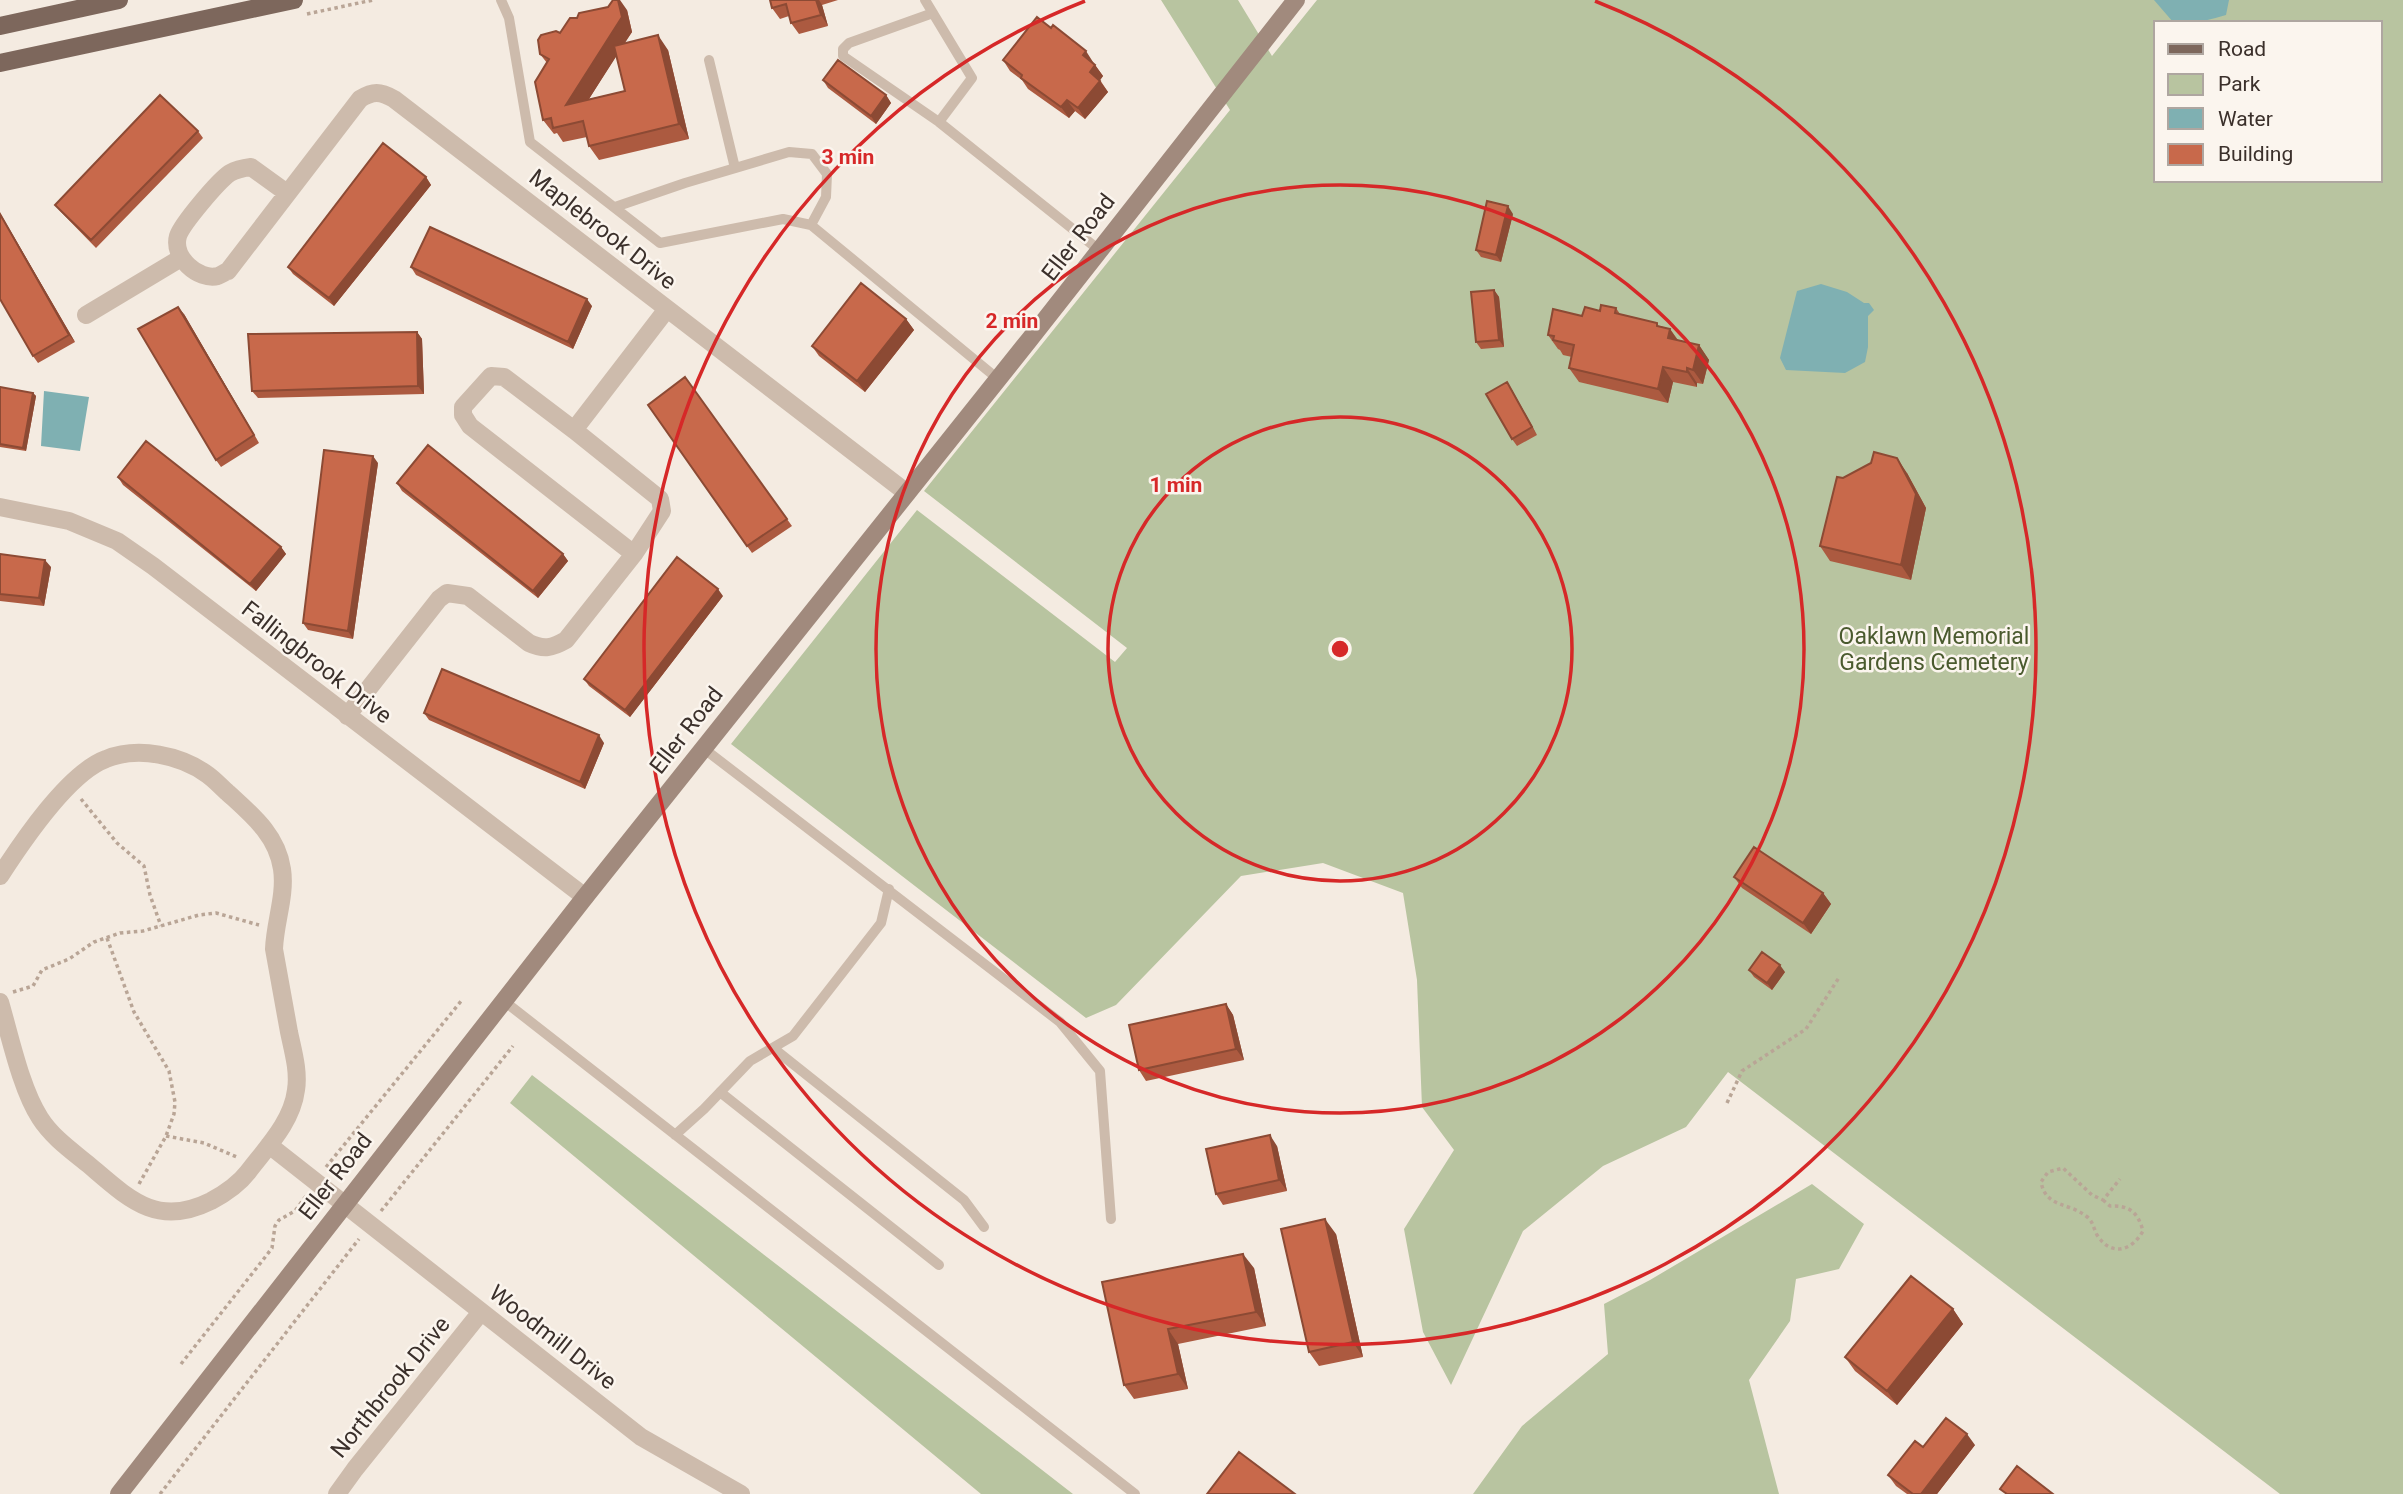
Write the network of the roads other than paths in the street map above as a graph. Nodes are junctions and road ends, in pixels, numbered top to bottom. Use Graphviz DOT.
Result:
graph roads {
  1 [pos="119,0"];
  2 [pos="294,0"];
  3 [pos="501,0"];
  4 [pos="926,0"];
  5 [pos="1296,0"];
  6 [pos="933,13"];
  7 [pos="0,26"];
  8 [pos="709,60"];
  9 [pos="0,63"];
  10 [pos="939,122"];
  11 [pos="735,168"];
  12 [pos="287,193"];
  13 [pos="615,207"];
  14 [pos="811,225"];
  15 [pos="1099,250"];
  16 [pos="181,258"];
  17 [pos="667,309"];
  18 [pos="86,315"];
  19 [pos="998,379"];
  20 [pos="574,430"];
  21 [pos="907,493"];
  22 [pos="0,507"];
  23 [pos="634,554"];
  24 [pos="347,716"];
  25 [pos="703,748"];
  26 [pos="0,876"];
  27 [pos="888,889"];
  28 [pos="584,897"];
  29 [pos="6,998"];
  30 [pos="504,1002"];
  31 [pos="772,1048"];
  32 [pos="720,1093"];
  33 [pos="675,1135"];
  34 [pos="269,1145"];
  35 [pos="344,1204"];
  36 [pos="1111,1219"];
  37 [pos="984,1227"];
  38 [pos="939,1265"];
  39 [pos="481,1312"];
  40 [pos="119,1494"];
  41 [pos="337,1494"];
  42 [pos="741,1494"];
  43 [pos="1135,1494"];
  1 -- 7 [label="main road"];
  2 -- 9 [label="main road"];
  3 -- 13 [label="lane"];
  4 -- 6 [label="lane"];
  5 -- 15 [label="street, Eller Road"];
  6 -- 10 [label="lane"];
  6 -- 10 [label="lane"];
  8 -- 11 [label="lane"];
  10 -- 15 [label="lane"];
  11 -- 13 [label="lane"];
  11 -- 14 [label="lane"];
  12 -- 16 [label="street, Maplebrook Drive"];
  12 -- 16 [label="street"];
  12 -- 17 [label="street, Maplebrook Drive"];
  13 -- 14 [label="lane"];
  14 -- 19 [label="lane"];
  15 -- 19 [label="street, Eller Road"];
  16 -- 18 [label="street"];
  17 -- 20 [label="street"];
  17 -- 21 [label="street, Maplebrook Drive"];
  19 -- 21 [label="street, Eller Road"];
  20 -- 23 [label="street"];
  20 -- 23 [label="street"];
  21 -- 25 [label="street, Eller Road"];
  22 -- 24 [label="street, Fallingbrook Drive"];
  23 -- 24 [label="street"];
  24 -- 28 [label="street, Fallingbrook Drive"];
  25 -- 27 [label="lane"];
  25 -- 28 [label="street, Eller Road"];
  26 -- 34 [label="street"];
  27 -- 31 [label="lane"];
  27 -- 36 [label="lane"];
  28 -- 30 [label="street, Eller Road"];
  29 -- 34 [label="street"];
  30 -- 33 [label="lane"];
  30 -- 35 [label="street, Eller Road"];
  31 -- 32 [label="lane"];
  31 -- 37 [label="lane"];
  32 -- 33 [label="lane"];
  32 -- 38 [label="lane"];
  33 -- 43 [label="lane"];
  34 -- 35 [label="street, Woodmill Drive"];
  35 -- 39 [label="street, Woodmill Drive"];
  35 -- 40 [label="street, Eller Road"];
  39 -- 41 [label="street, Northbrook Drive"];
  39 -- 42 [label="street, Woodmill Drive"];
}
